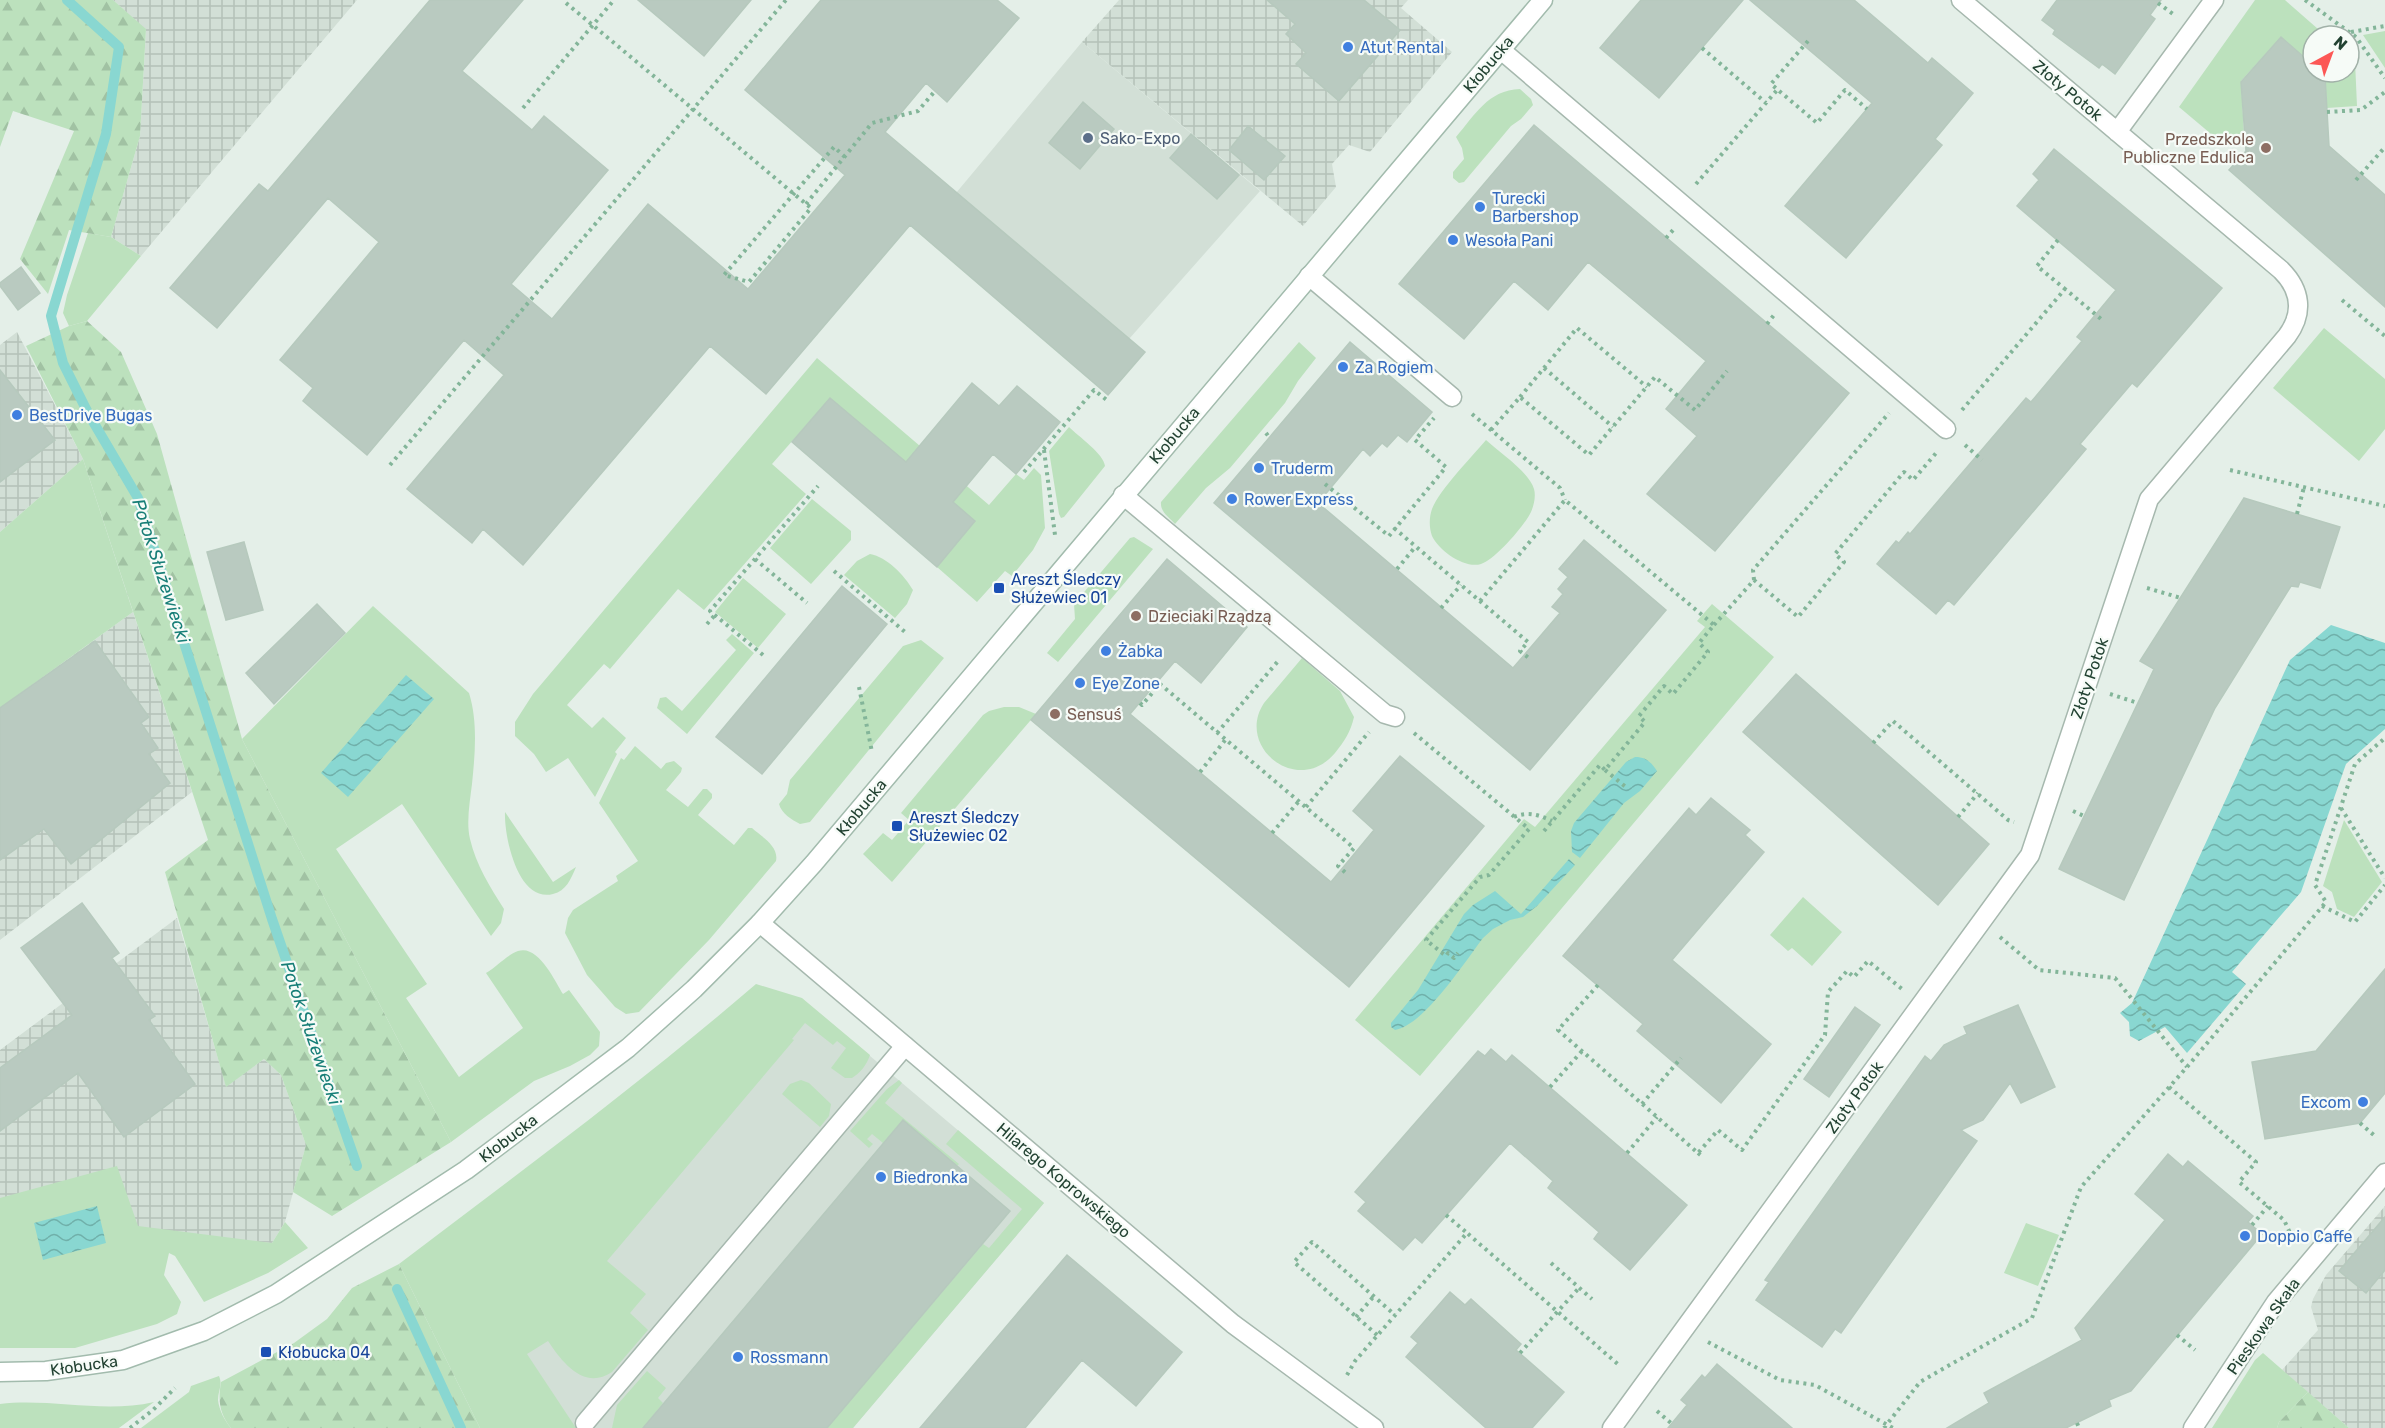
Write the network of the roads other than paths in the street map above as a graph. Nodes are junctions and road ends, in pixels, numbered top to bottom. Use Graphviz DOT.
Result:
graph roads {
  1 [pos="1543,0"];
  2 [pos="1961,0"];
  3 [pos="2214,0"];
  4 [pos="1501,50"];
  5 [pos="2117,132"];
  6 [pos="1309,276"];
  7 [pos="1452,397"];
  8 [pos="1946,429"];
  9 [pos="1123,495"];
  10 [pos="1390,715"];
  11 [pos="760,923"];
  12 [pos="905,1046"];
  13 [pos="2385,1173"];
  14 [pos="0,1372"];
  15 [pos="585,1423"];
  16 [pos="1374,1428"];
  17 [pos="1612,1428"];
  18 [pos="2193,1428"];
  1 -- 4 [label="street, Kłobucka"];
  2 -- 5 [label="street, Złoty Potok"];
  3 -- 5 [label="street"];
  4 -- 6 [label="street, Kłobucka"];
  4 -- 8 [label="street"];
  5 -- 17 [label="street, Złoty Potok"];
  6 -- 7 [label="street"];
  6 -- 9 [label="street, Kłobucka"];
  9 -- 10 [label="street"];
  9 -- 11 [label="street, Kłobucka"];
  11 -- 12 [label="street, Hilarego Koprowskiego"];
  11 -- 14 [label="street, Kłobucka"];
  12 -- 15 [label="street"];
  12 -- 16 [label="street, Hilarego Koprowskiego"];
  13 -- 18 [label="street, Pieskowa Skała"];
}
